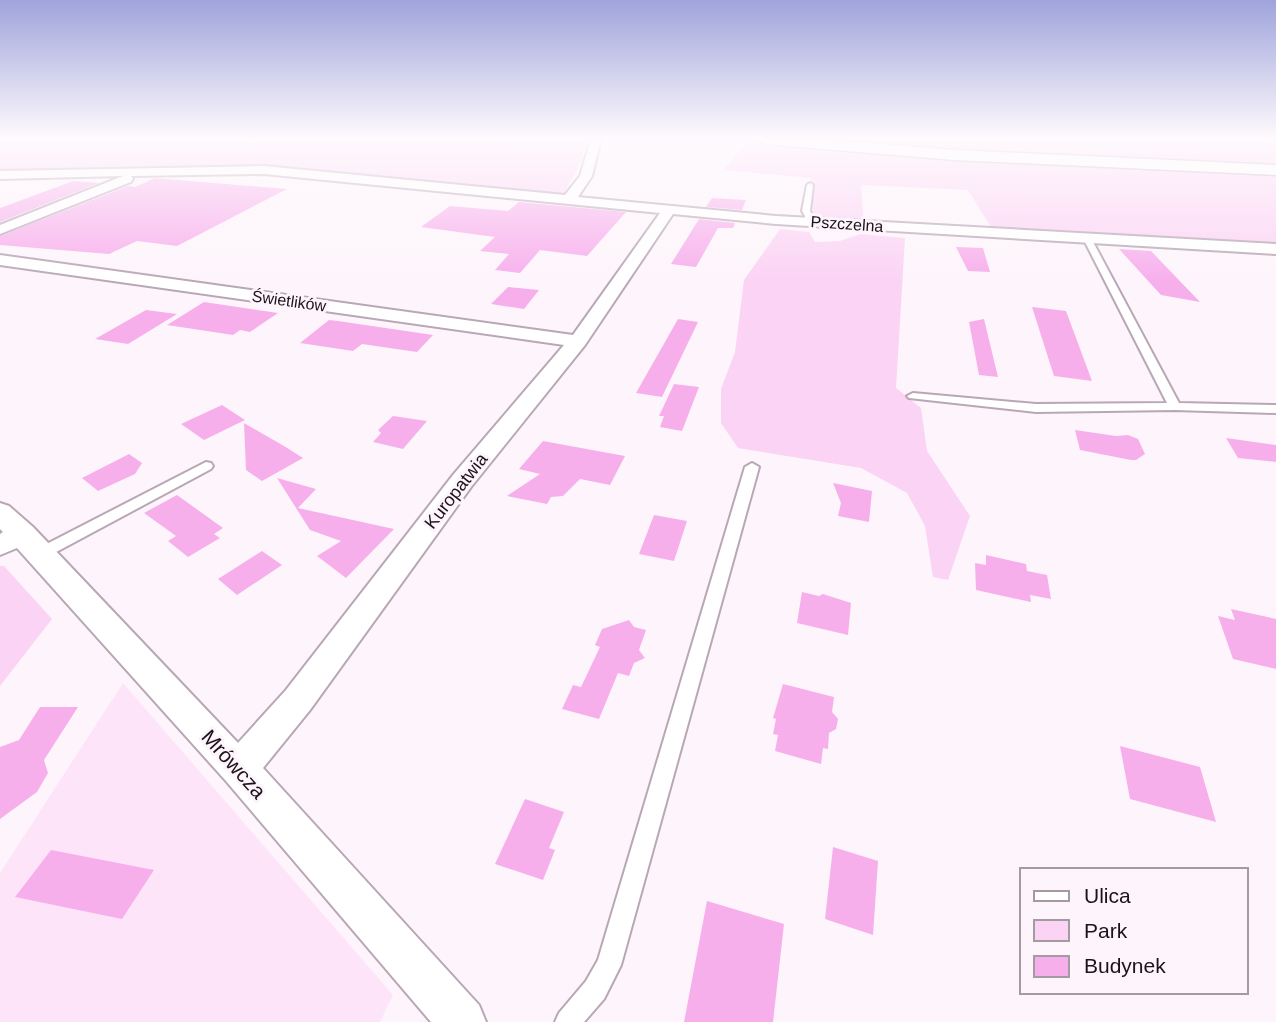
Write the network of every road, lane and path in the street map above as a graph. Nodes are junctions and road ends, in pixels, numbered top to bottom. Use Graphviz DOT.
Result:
graph roads {
  1 [pos="108,187"];
  2 [pos="446,187"];
  3 [pos="578,187"];
  4 [pos="810,187"];
  5 [pos="570,198"];
  6 [pos="669,210"];
  7 [pos="808,222"];
  8 [pos="0,230"];
  9 [pos="1088,240"];
  10 [pos="1276,249"];
  11 [pos="0,260"];
  12 [pos="578,341"];
  13 [pos="913,396"];
  14 [pos="1175,406"];
  15 [pos="1276,409"];
  16 [pos="206,466"];
  17 [pos="752,467"];
  18 [pos="16,536"];
  19 [pos="239,769"];
  20 [pos="462,1022"];
  21 [pos="568,1022"];
  1 -- 8 [label="street"];
  2 -- 5 [label="street, Pszczelna"];
  3 -- 5 [label="street"];
  4 -- 7 [label="lane"];
  5 -- 6 [label="street, Pszczelna"];
  6 -- 7 [label="street, Pszczelna"];
  6 -- 12 [label="street, Kuropatwia"];
  7 -- 9 [label="street, Pszczelna"];
  9 -- 10 [label="street, Pszczelna"];
  9 -- 14 [label="lane"];
  11 -- 12 [label="street, Świetlików"];
  12 -- 19 [label="street, Kuropatwia"];
  13 -- 14 [label="lane"];
  14 -- 15 [label="lane"];
  16 -- 18 [label="lane"];
  17 -- 21 [label="lane"];
  18 -- 19 [label="street, Mrówcza"];
  19 -- 20 [label="street, Mrówcza"];
}
